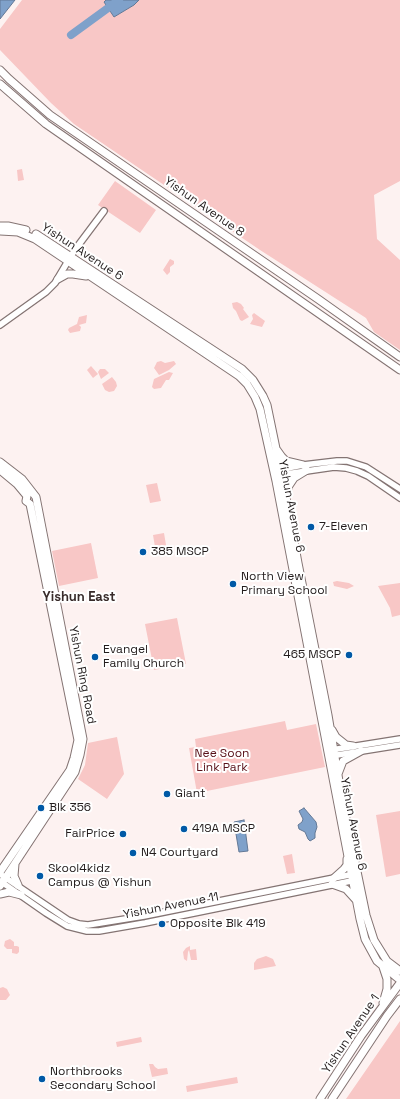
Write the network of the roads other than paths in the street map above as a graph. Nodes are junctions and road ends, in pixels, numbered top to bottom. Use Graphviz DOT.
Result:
graph roads {
  1 [pos="0,70"];
  2 [pos="0,84"];
  3 [pos="104,211"];
  4 [pos="0,226"];
  5 [pos="0,231"];
  6 [pos="69,259"];
  7 [pos="58,278"];
  8 [pos="94,278"];
  9 [pos="160,320"];
  10 [pos="0,325"];
  11 [pos="400,357"];
  12 [pos="400,370"];
  13 [pos="275,446"];
  14 [pos="0,462"];
  15 [pos="305,468"];
  16 [pos="0,470"];
  17 [pos="277,473"];
  18 [pos="400,489"];
  19 [pos="286,497"];
  20 [pos="400,498"];
  21 [pos="31,499"];
  22 [pos="323,687"];
  23 [pos="318,704"];
  24 [pos="329,724"];
  25 [pos="400,739"];
  26 [pos="400,745"];
  27 [pos="353,746"];
  28 [pos="361,751"];
  29 [pos="331,753"];
  30 [pos="338,775"];
  31 [pos="348,857"];
  32 [pos="12,862"];
  33 [pos="0,865"];
  34 [pos="355,877"];
  35 [pos="1,879"];
  36 [pos="333,881"];
  37 [pos="18,885"];
  38 [pos="313,885"];
  39 [pos="0,894"];
  40 [pos="22,895"];
  41 [pos="356,900"];
  42 [pos="385,964"];
  43 [pos="400,964"];
  44 [pos="400,972"];
  45 [pos="400,981"];
  46 [pos="400,999"];
  47 [pos="383,1006"];
  48 [pos="362,1055"];
  49 [pos="347,1058"];
  50 [pos="320,1099"];
  51 [pos="332,1099"];
  1 -- 11 [label="main road, Yishun Avenue 8"];
  2 -- 12 [label="main road, Yishun Avenue 8"];
  3 -- 6 [label="street"];
  4 -- 6 [label="main road, Yishun Avenue 6"];
  5 -- 6 [label="main road, Yishun Avenue 6"];
  6 -- 7 [label="street"];
  6 -- 8 [label="main road, Yishun Avenue 6"];
  6 -- 9 [label="main road, Yishun Avenue 6"];
  7 -- 8 [label="main road"];
  7 -- 10 [label="street"];
  8 -- 9 [label="main road, Yishun Avenue 6"];
  9 -- 13 [label="main road, Yishun Avenue 6"];
  9 -- 17 [label="main road, Yishun Avenue 6"];
  13 -- 15 [label="main road"];
  13 -- 17 [label="main road, Yishun Avenue 6"];
  14 -- 21 [label="main road, Yishun Ring Road"];
  15 -- 17 [label="street"];
  15 -- 18 [label="street"];
  15 -- 19 [label="main road"];
  15 -- 20 [label="street"];
  16 -- 21 [label="main road, Yishun Ring Road"];
  17 -- 19 [label="main road, Yishun Avenue 6"];
  17 -- 23 [label="main road, Yishun Avenue 6"];
  19 -- 22 [label="main road, Yishun Avenue 6"];
  21 -- 32 [label="main road, Yishun Ring Road"];
  22 -- 23 [label="main road"];
  22 -- 24 [label="main road, Yishun Avenue 6"];
  23 -- 29 [label="main road, Yishun Avenue 6"];
  24 -- 27 [label="main road"];
  24 -- 29 [label="main road, Yishun Avenue 6"];
  25 -- 27 [label="street"];
  26 -- 28 [label="street"];
  27 -- 29 [label="street"];
  28 -- 29 [label="street"];
  28 -- 30 [label="main road"];
  29 -- 30 [label="main road, Yishun Avenue 6"];
  29 -- 31 [label="main road, Yishun Avenue 6"];
  30 -- 34 [label="main road, Yishun Avenue 6"];
  31 -- 34 [label="main road, Yishun Avenue 6"];
  31 -- 36 [label="main road"];
  32 -- 33 [label="main road"];
  32 -- 35 [label="main road, Yishun Ring Road"];
  32 -- 37 [label="main road"];
  34 -- 36 [label="street, Yishun Avenue 11"];
  34 -- 41 [label="main road, Yishun Avenue 6"];
  34 -- 42 [label="main road, Yishun Avenue 6"];
  35 -- 37 [label="street, Yishun Avenue 11"];
  35 -- 40 [label="street, Yishun Avenue 11"];
  36 -- 38 [label="street, Yishun Avenue 11"];
  36 -- 41 [label="main road"];
  37 -- 38 [label="street, Yishun Avenue 11"];
  38 -- 40 [label="street, Yishun Avenue 11"];
  39 -- 40 [label="main road"];
  41 -- 42 [label="main road, Yishun Avenue 6"];
  42 -- 43 [label="main road"];
  42 -- 44 [label="main road, Yishun Avenue 6"];
  42 -- 45 [label="main road, Yishun Avenue 6"];
  42 -- 47 [label="main road"];
  45 -- 47 [label="main road, Yishun Avenue 1"];
  46 -- 48 [label="main road, Yishun Avenue 1"];
  47 -- 49 [label="main road, Yishun Avenue 1"];
  48 -- 49 [label="main road"];
  48 -- 51 [label="main road, Yishun Avenue 1"];
  49 -- 50 [label="main road, Yishun Avenue 1"];
}
